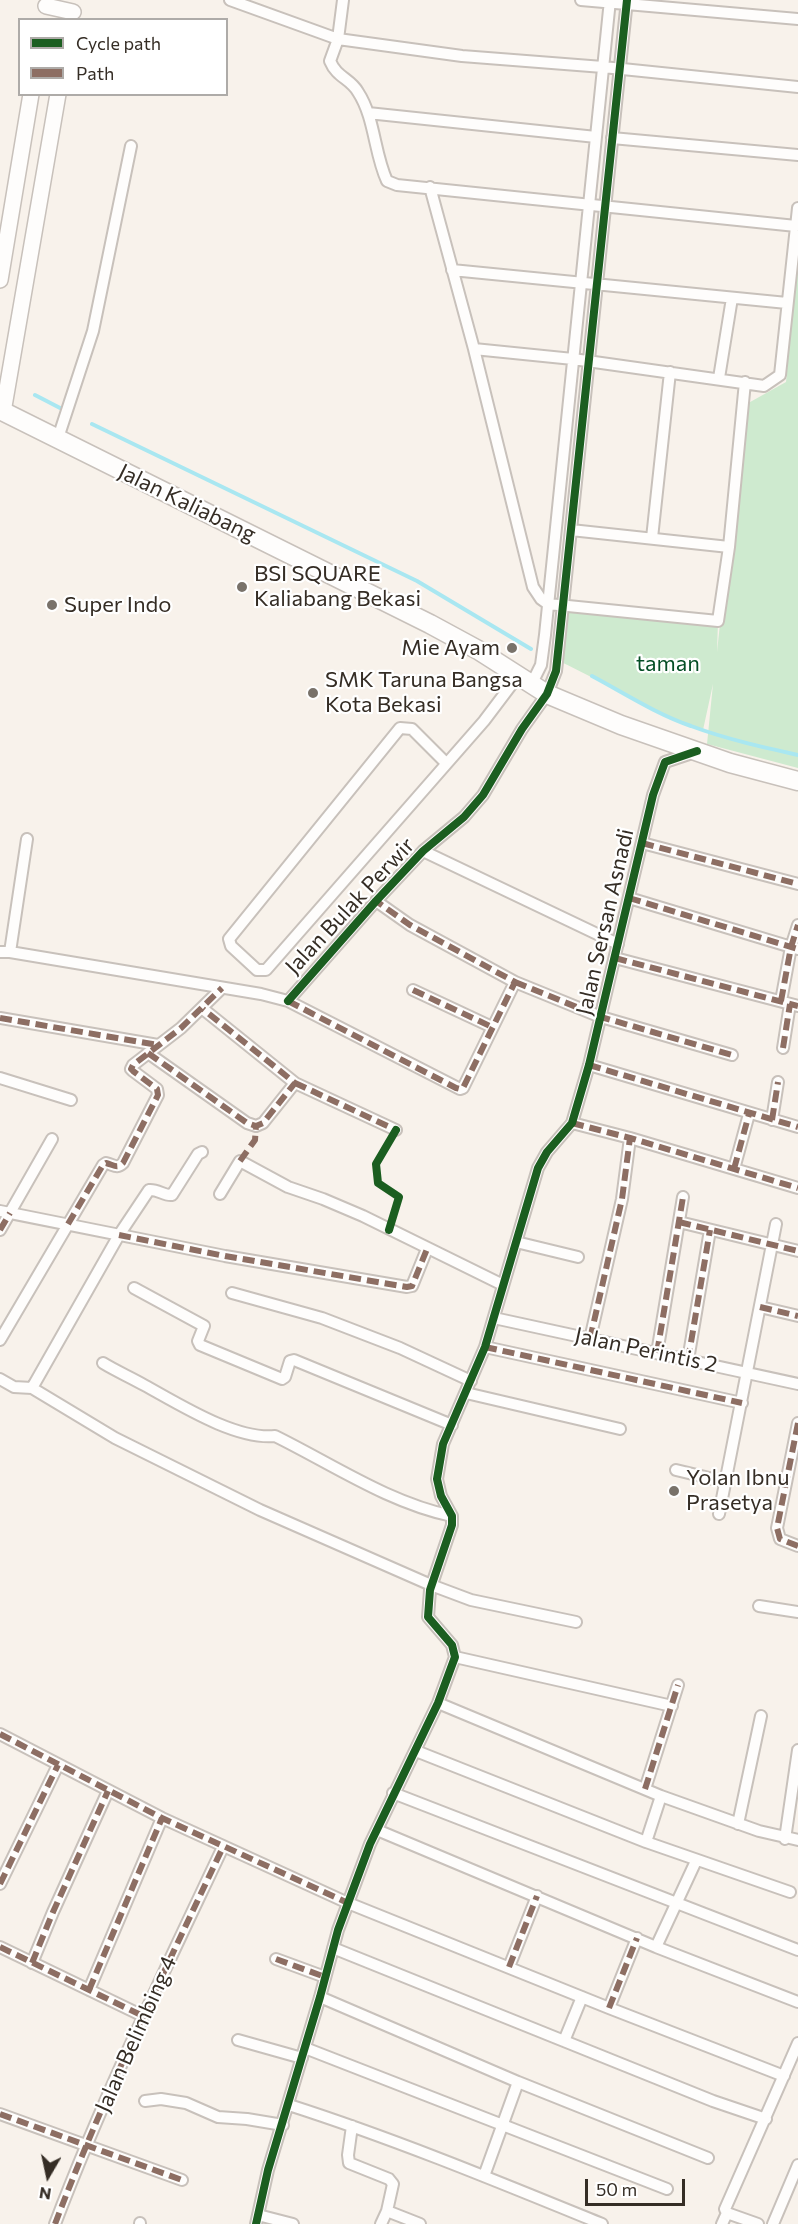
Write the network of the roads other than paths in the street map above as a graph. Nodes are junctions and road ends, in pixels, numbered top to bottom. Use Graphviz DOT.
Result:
graph roads {
  1 [pos="230,0"];
  2 [pos="343,0"];
  3 [pos="581,0"];
  4 [pos="610,1"];
  5 [pos="627,2"];
  6 [pos="47,8"];
  7 [pos="72,10"];
  8 [pos="798,19"];
  9 [pos="338,39"];
  10 [pos="603,67"];
  11 [pos="620,69"];
  12 [pos="798,87"];
  13 [pos="31,96"];
  14 [pos="58,96"];
  15 [pos="368,113"];
  16 [pos="596,137"];
  17 [pos="612,138"];
  18 [pos="131,146"];
  19 [pos="798,155"];
  20 [pos="430,187"];
  21 [pos="589,204"];
  22 [pos="605,206"];
  23 [pos="798,208"];
  24 [pos="796,226"];
  25 [pos="452,270"];
  26 [pos="0,280"];
  27 [pos="580,284"];
  28 [pos="597,285"];
  29 [pos="732,298"];
  30 [pos="787,303"];
  31 [pos="474,349"];
  32 [pos="573,359"];
  33 [pos="589,361"];
  34 [pos="670,372"];
  35 [pos="719,378"];
  36 [pos="745,382"];
  37 [pos="2,411"];
  38 [pos="60,432"];
  39 [pos="572,530"];
  40 [pos="652,538"];
  41 [pos="729,547"];
  42 [pos="548,604"];
  43 [pos="563,606"];
  44 [pos="532,685"];
  45 [pos="697,751"];
  46 [pos="446,763"];
  47 [pos="798,781"];
  48 [pos="27,839"];
  49 [pos="642,843"];
  50 [pos="423,851"];
  51 [pos="798,884"];
  52 [pos="629,898"];
  53 [pos="376,901"];
  54 [pos="798,926"];
  55 [pos="618,944"];
  56 [pos="795,948"];
  57 [pos="5,952"];
  58 [pos="615,958"];
  59 [pos="515,981"];
  60 [pos="222,988"];
  61 [pos="412,990"];
  62 [pos="288,1001"];
  63 [pos="790,1003"];
  64 [pos="202,1009"];
  65 [pos="601,1017"];
  66 [pos="0,1018"];
  67 [pos="492,1027"];
  68 [pos="158,1045"];
  69 [pos="783,1048"];
  70 [pos="148,1053"];
  71 [pos="732,1055"];
  72 [pos="589,1065"];
  73 [pos="0,1078"];
  74 [pos="778,1082"];
  75 [pos="295,1083"];
  76 [pos="71,1100"];
  77 [pos="749,1114"];
  78 [pos="772,1120"];
  79 [pos="572,1124"];
  80 [pos="798,1128"];
  81 [pos="396,1130"];
  82 [pos="630,1138"];
  83 [pos="52,1139"];
  84 [pos="202,1152"];
  85 [pos="734,1169"];
  86 [pos="798,1188"];
  87 [pos="220,1194"];
  88 [pos="683,1197"];
  89 [pos="5,1212"];
  90 [pos="679,1222"];
  91 [pos="68,1224"];
  92 [pos="776,1224"];
  93 [pos="0,1230"];
  94 [pos="710,1230"];
  95 [pos="118,1235"];
  96 [pos="516,1242"];
  97 [pos="772,1245"];
  98 [pos="427,1249"];
  99 [pos="798,1251"];
  100 [pos="578,1257"];
  101 [pos="503,1285"];
  102 [pos="134,1288"];
  103 [pos="232,1293"];
  104 [pos="760,1307"];
  105 [pos="798,1316"];
  106 [pos="494,1318"];
  107 [pos="590,1339"];
  108 [pos="0,1340"];
  109 [pos="485,1347"];
  110 [pos="657,1353"];
  111 [pos="688,1359"];
  112 [pos="103,1363"];
  113 [pos="748,1372"];
  114 [pos="0,1379"];
  115 [pos="471,1381"];
  116 [pos="798,1384"];
  117 [pos="32,1388"];
  118 [pos="466,1393"];
  119 [pos="742,1402"];
  120 [pos="798,1423"];
  121 [pos="452,1425"];
  122 [pos="620,1429"];
  123 [pos="676,1470"];
  124 [pos="726,1482"];
  125 [pos="719,1514"];
  126 [pos="452,1516"];
  127 [pos="798,1546"];
  128 [pos="431,1585"];
  129 [pos="759,1606"];
  130 [pos="798,1612"];
  131 [pos="576,1622"];
  132 [pos="455,1657"];
  133 [pos="678,1684"];
  134 [pos="438,1703"];
  135 [pos="672,1707"];
  136 [pos="761,1716"];
  137 [pos="0,1734"];
  138 [pos="798,1750"];
  139 [pos="416,1751"];
  140 [pos="58,1765"];
  141 [pos="645,1789"];
  142 [pos="108,1791"];
  143 [pos="393,1792"];
  144 [pos="661,1796"];
  145 [pos="162,1818"];
  146 [pos="738,1824"];
  147 [pos="376,1830"];
  148 [pos="785,1839"];
  149 [pos="798,1840"];
  150 [pos="646,1842"];
  151 [pos="222,1847"];
  152 [pos="696,1861"];
  153 [pos="0,1884"];
  154 [pos="790,1892"];
  155 [pos="537,1896"];
  156 [pos="348,1903"];
  157 [pos="678,1904"];
  158 [pos="637,1938"];
  159 [pos="0,1947"];
  160 [pos="656,1947"];
  161 [pos="333,1948"];
  162 [pos="798,1950"];
  163 [pos="276,1959"];
  164 [pos="32,1963"];
  165 [pos="509,1967"];
  166 [pos="325,1977"];
  167 [pos="89,1990"];
  168 [pos="320,1997"];
  169 [pos="582,1997"];
  170 [pos="798,2002"];
  171 [pos="609,2008"];
  172 [pos="143,2016"];
  173 [pos="238,2040"];
  174 [pos="564,2041"];
  175 [pos="798,2043"];
  176 [pos="304,2053"];
  177 [pos="784,2076"];
  178 [pos="518,2082"];
  179 [pos="145,2102"];
  180 [pos="289,2105"];
  181 [pos="0,2114"];
  182 [pos="766,2119"];
  183 [pos="283,2125"];
  184 [pos="503,2125"];
  185 [pos="352,2126"];
  186 [pos="86,2145"];
  187 [pos="708,2158"];
  188 [pos="798,2165"];
  189 [pos="484,2176"];
  190 [pos="182,2180"];
  191 [pos="667,2189"];
  192 [pos="387,2211"];
  193 [pos="727,2213"];
  194 [pos="257,2219"];
  195 [pos="55,2224"];
  196 [pos="293,2224"];
  197 [pos="381,2224"];
  198 [pos="420,2224"];
  199 [pos="603,2224"];
  200 [pos="722,2224"];
  201 [pos="758,2224"];
  202 [pos="773,2224"];
  1 -- 9 [label="street"];
  2 -- 9 [label="street"];
  3 -- 4 [label="street"];
  4 -- 5 [label="street"];
  4 -- 10 [label="street"];
  5 -- 8 [label="street"];
  5 -- 11 [label="street"];
  6 -- 7 [label="street"];
  9 -- 10 [label="street"];
  9 -- 15 [label="street"];
  10 -- 11 [label="street"];
  10 -- 16 [label="street"];
  11 -- 12 [label="street"];
  11 -- 17 [label="street"];
  13 -- 26 [label="street"];
  14 -- 37 [label="street"];
  15 -- 16 [label="street"];
  15 -- 20 [label="street"];
  16 -- 21 [label="street"];
  17 -- 19 [label="street"];
  17 -- 22 [label="street"];
  18 -- 38 [label="street"];
  20 -- 21 [label="street"];
  20 -- 25 [label="street"];
  21 -- 22 [label="street"];
  21 -- 27 [label="street"];
  22 -- 24 [label="street"];
  22 -- 28 [label="street"];
  23 -- 24 [label="street"];
  24 -- 30 [label="street"];
  25 -- 27 [label="street"];
  25 -- 31 [label="street"];
  27 -- 28 [label="street"];
  27 -- 32 [label="street"];
  28 -- 29 [label="street"];
  28 -- 33 [label="street"];
  29 -- 30 [label="street"];
  29 -- 35 [label="street"];
  30 -- 36 [label="street"];
  31 -- 32 [label="street"];
  31 -- 42 [label="street"];
  32 -- 33 [label="street"];
  32 -- 42 [label="street"];
  33 -- 34 [label="street"];
  33 -- 39 [label="street"];
  34 -- 35 [label="street"];
  34 -- 40 [label="street"];
  35 -- 36 [label="street"];
  36 -- 41 [label="street"];
  37 -- 38 [label="main road, Jalan Kaliabang"];
  38 -- 44 [label="main road, Jalan Kaliabang"];
  39 -- 40 [label="street"];
  39 -- 43 [label="street"];
  40 -- 41 [label="street"];
  41 -- 43 [label="street"];
  42 -- 43 [label="street"];
  42 -- 44 [label="street"];
  43 -- 44 [label="street"];
  44 -- 45 [label="main road, Jalan Kaliabang"];
  44 -- 46 [label="street"];
  44 -- 50 [label="street, Jalan Bulak Perwir"];
  45 -- 47 [label="main road, Jalan Kaliabang"];
  45 -- 49 [label="street, Jalan Sersan Asnadi"];
  46 -- 46 [label="street"];
  48 -- 57 [label="street"];
  49 -- 51 [label="street"];
  49 -- 52 [label="street, Jalan Sersan Asnadi"];
  50 -- 53 [label="street, Jalan Bulak Perwir"];
  50 -- 55 [label="street"];
  52 -- 55 [label="street, Jalan Sersan Asnadi"];
  52 -- 56 [label="street"];
  53 -- 59 [label="street"];
  53 -- 62 [label="street, Jalan Bulak Perwir"];
  54 -- 56 [label="street"];
  55 -- 58 [label="street, Jalan Sersan Asnadi"];
  56 -- 63 [label="street"];
  57 -- 60 [label="street"];
  58 -- 63 [label="street"];
  58 -- 65 [label="street, Jalan Sersan Asnadi"];
  59 -- 65 [label="street"];
  59 -- 67 [label="street"];
  60 -- 62 [label="street"];
  60 -- 64 [label="street"];
  61 -- 67 [label="street"];
  62 -- 67 [label="street"];
  63 -- 69 [label="street"];
  64 -- 68 [label="street"];
  64 -- 75 [label="street"];
  65 -- 71 [label="street"];
  65 -- 72 [label="street, Jalan Sersan Asnadi"];
  66 -- 68 [label="street"];
  68 -- 70 [label="street"];
  70 -- 75 [label="street"];
  70 -- 91 [label="street"];
  72 -- 77 [label="street"];
  72 -- 79 [label="street, Jalan Sersan Asnadi"];
  73 -- 76 [label="street"];
  74 -- 78 [label="street"];
  75 -- 81 [label="street"];
  77 -- 78 [label="street"];
  77 -- 85 [label="street"];
  78 -- 80 [label="street"];
  79 -- 82 [label="street"];
  79 -- 96 [label="street"];
  82 -- 85 [label="street"];
  82 -- 107 [label="street"];
  83 -- 89 [label="street"];
  84 -- 95 [label="street"];
  85 -- 86 [label="street"];
  87 -- 98 [label="street"];
  88 -- 90 [label="street"];
  89 -- 91 [label="street"];
  89 -- 93 [label="street"];
  90 -- 94 [label="street"];
  90 -- 110 [label="street"];
  91 -- 95 [label="street"];
  91 -- 108 [label="street"];
  92 -- 97 [label="street"];
  94 -- 97 [label="street"];
  94 -- 111 [label="street"];
  95 -- 98 [label="street"];
  95 -- 117 [label="street"];
  96 -- 100 [label="street"];
  96 -- 101 [label="street"];
  97 -- 99 [label="street"];
  97 -- 104 [label="street"];
  98 -- 101 [label="street"];
  101 -- 106 [label="street"];
  102 -- 121 [label="street"];
  103 -- 115 [label="street"];
  104 -- 105 [label="street"];
  104 -- 113 [label="street"];
  106 -- 107 [label="street, Jalan Perintis 2"];
  106 -- 109 [label="street"];
  107 -- 110 [label="street, Jalan Perintis 2"];
  109 -- 115 [label="street"];
  109 -- 119 [label="street"];
  110 -- 111 [label="street, Jalan Perintis 2"];
  111 -- 113 [label="street, Jalan Perintis 2"];
  112 -- 126 [label="street"];
  113 -- 116 [label="street, Jalan Perintis 2"];
  113 -- 119 [label="street"];
  114 -- 117 [label="street"];
  115 -- 118 [label="street"];
  117 -- 128 [label="street"];
  118 -- 121 [label="street"];
  118 -- 122 [label="street"];
  119 -- 124 [label="street"];
  120 -- 127 [label="street"];
  121 -- 126 [label="street"];
  123 -- 124 [label="street"];
  124 -- 125 [label="street"];
  126 -- 128 [label="street"];
  128 -- 131 [label="street"];
  128 -- 132 [label="street"];
  129 -- 130 [label="street"];
  132 -- 134 [label="street"];
  132 -- 135 [label="street"];
  133 -- 135 [label="street"];
  134 -- 139 [label="street"];
  134 -- 141 [label="street"];
  135 -- 141 [label="street"];
  136 -- 146 [label="street"];
  137 -- 140 [label="street"];
  138 -- 148 [label="street"];
  139 -- 143 [label="street"];
  139 -- 150 [label="street"];
  140 -- 142 [label="street"];
  140 -- 153 [label="street"];
  141 -- 144 [label="street"];
  142 -- 145 [label="street"];
  142 -- 164 [label="street"];
  143 -- 147 [label="street"];
  143 -- 157 [label="street"];
  144 -- 146 [label="street"];
  144 -- 150 [label="street"];
  145 -- 151 [label="street"];
  145 -- 167 [label="street"];
  146 -- 148 [label="street"];
  147 -- 155 [label="street"];
  147 -- 156 [label="street"];
  148 -- 149 [label="street"];
  150 -- 152 [label="street"];
  151 -- 156 [label="street"];
  151 -- 172 [label="street, Jalan Belimbing 4"];
  152 -- 154 [label="street"];
  152 -- 157 [label="street"];
  155 -- 158 [label="street"];
  155 -- 165 [label="street"];
  156 -- 161 [label="street"];
  156 -- 165 [label="street"];
  157 -- 160 [label="street"];
  157 -- 162 [label="street"];
  158 -- 160 [label="street"];
  158 -- 171 [label="street"];
  159 -- 164 [label="street"];
  160 -- 170 [label="street"];
  161 -- 166 [label="street"];
  161 -- 174 [label="street"];
  163 -- 166 [label="street"];
  164 -- 167 [label="street"];
  165 -- 169 [label="street"];
  166 -- 168 [label="street"];
  167 -- 172 [label="street"];
  168 -- 176 [label="street"];
  168 -- 178 [label="street"];
  169 -- 171 [label="street"];
  169 -- 174 [label="street"];
  171 -- 177 [label="street"];
  172 -- 186 [label="street, Jalan Belimbing 4"];
  173 -- 176 [label="street"];
  174 -- 182 [label="street"];
  175 -- 177 [label="street"];
  176 -- 180 [label="street"];
  176 -- 184 [label="street"];
  177 -- 182 [label="street"];
  178 -- 184 [label="street"];
  178 -- 187 [label="street"];
  179 -- 183 [label="street"];
  180 -- 183 [label="street"];
  180 -- 185 [label="street"];
  181 -- 186 [label="street"];
  182 -- 193 [label="street"];
  183 -- 194 [label="street"];
  184 -- 189 [label="street"];
  184 -- 191 [label="street"];
  185 -- 189 [label="street"];
  185 -- 192 [label="street"];
  186 -- 190 [label="street"];
  186 -- 195 [label="street, Jalan Belimbing 4"];
  188 -- 202 [label="street"];
  189 -- 199 [label="street"];
  192 -- 197 [label="street"];
  192 -- 198 [label="street"];
  193 -- 200 [label="street"];
  193 -- 201 [label="street"];
  194 -- 196 [label="street"];
}
